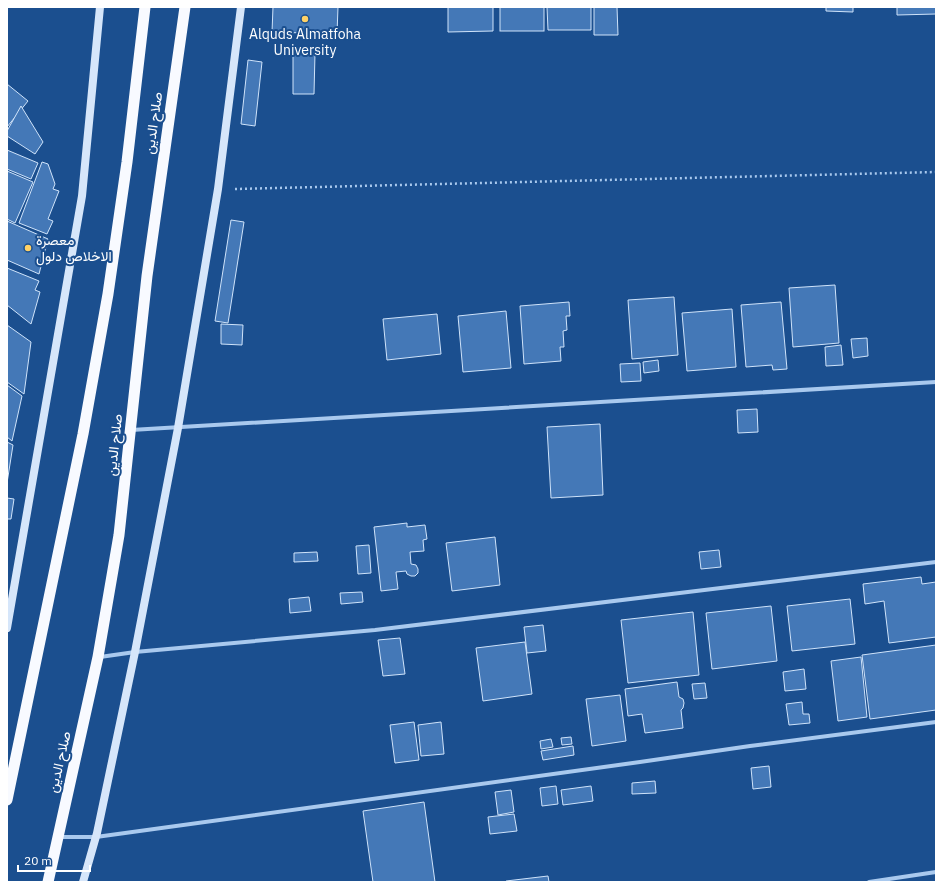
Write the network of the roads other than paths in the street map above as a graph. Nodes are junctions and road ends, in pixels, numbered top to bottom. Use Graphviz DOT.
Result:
graph roads {
  1 [pos="100,7"];
  2 [pos="145,7"];
  3 [pos="185,7"];
  4 [pos="241,7"];
  5 [pos="936,382"];
  6 [pos="178,428"];
  7 [pos="131,430"];
  8 [pos="936,562"];
  9 [pos="7,628"];
  10 [pos="135,652"];
  11 [pos="98,657"];
  12 [pos="936,722"];
  13 [pos="7,800"];
  14 [pos="58,837"];
  15 [pos="96,837"];
  16 [pos="936,872"];
  17 [pos="48,882"];
  18 [pos="83,882"];
  19 [pos="870,882"];
  1 -- 9 [label="main road"];
  2 -- 13 [label="highway, صلاح الدين"];
  3 -- 7 [label="highway, صلاح الدين"];
  4 -- 6 [label="main road"];
  5 -- 6 [label="street"];
  6 -- 7 [label="street"];
  6 -- 10 [label="main road"];
  7 -- 11 [label="highway, صلاح الدين"];
  8 -- 10 [label="street"];
  10 -- 11 [label="street"];
  10 -- 15 [label="main road"];
  11 -- 14 [label="highway, صلاح الدين"];
  12 -- 15 [label="street"];
  14 -- 15 [label="street"];
  14 -- 17 [label="highway, صلاح الدين"];
  15 -- 18 [label="main road"];
  16 -- 19 [label="street"];
}
